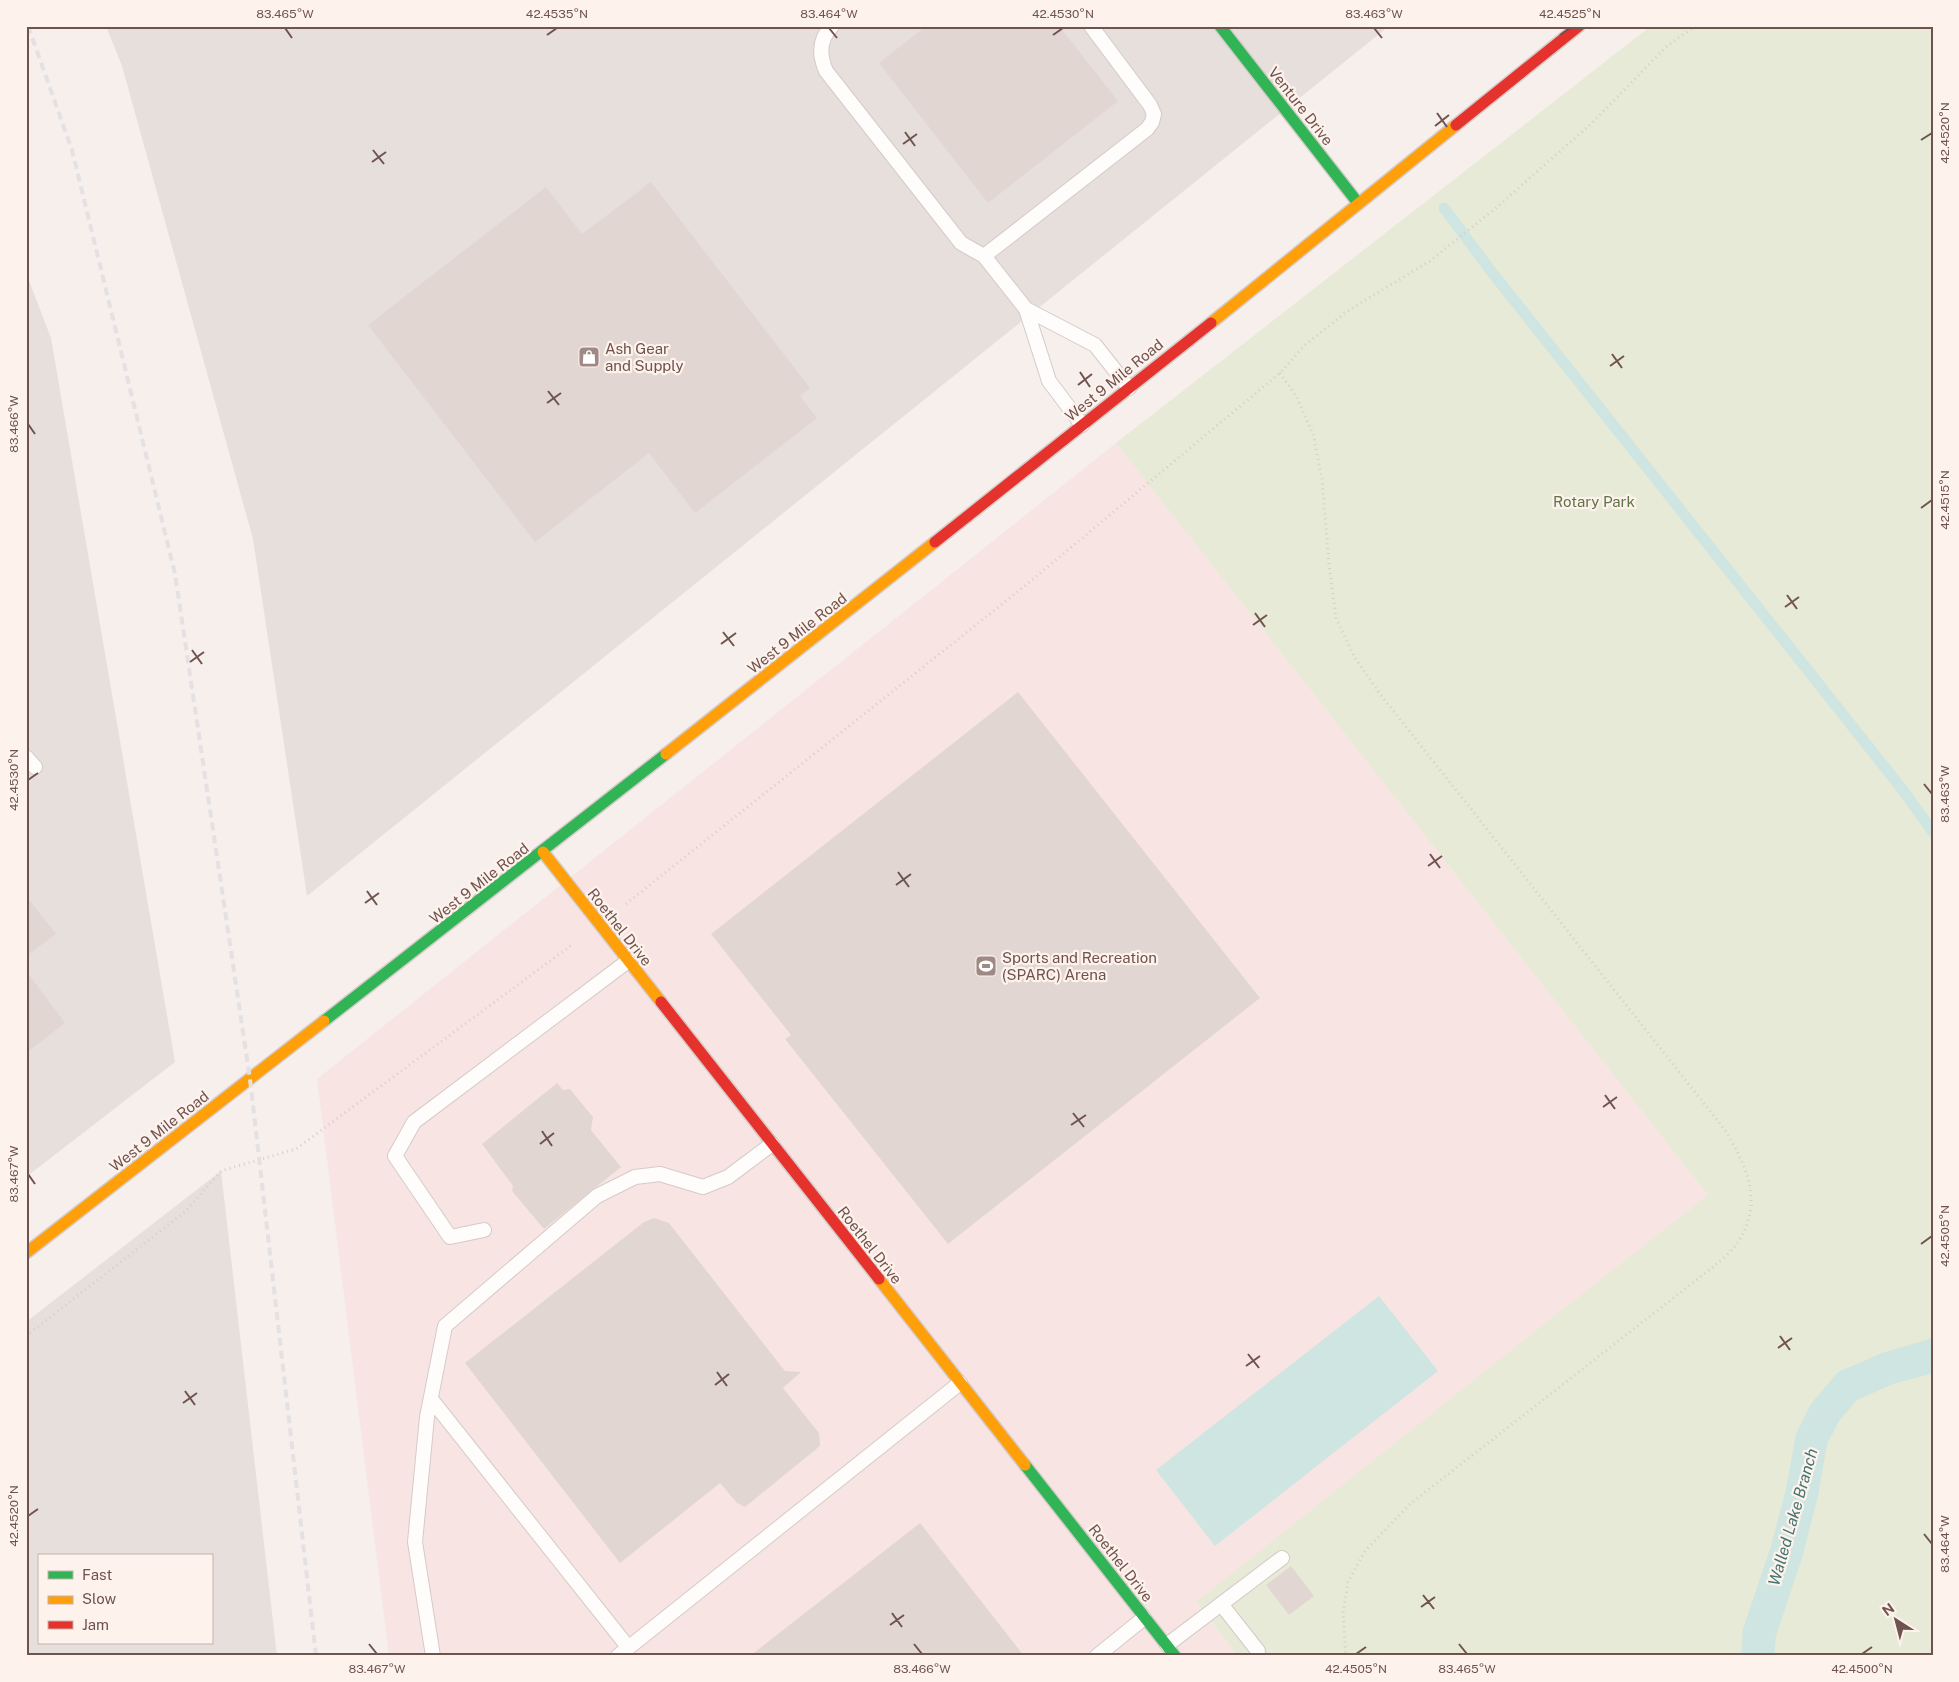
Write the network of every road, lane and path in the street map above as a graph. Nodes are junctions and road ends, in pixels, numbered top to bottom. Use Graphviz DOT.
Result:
graph roads {
  1 [pos="832,26"];
  2 [pos="1091,26"];
  3 [pos="1220,26"];
  4 [pos="1579,26"];
  5 [pos="1695,26"];
  6 [pos="1358,203"];
  7 [pos="984,256"];
  8 [pos="1026,309"];
  9 [pos="1280,373"];
  10 [pos="1129,388"];
  11 [pos="1082,425"];
  12 [pos="543,852"];
  13 [pos="599,924"];
  14 [pos="628,960"];
  15 [pos="772,1144"];
  16 [pos="484,1230"];
  17 [pos="26,1252"];
  18 [pos="26,1336"];
  19 [pos="960,1382"];
  20 [pos="431,1398"];
  21 [pos="1282,1558"];
  22 [pos="1222,1604"];
  23 [pos="1144,1618"];
  24 [pos="1171,1650"];
  25 [pos="1258,1651"];
  26 [pos="623,1652"];
  27 [pos="433,1656"];
  28 [pos="1096,1656"];
  29 [pos="1346,1656"];
  1 -- 7 [label="lane"];
  2 -- 7 [label="lane"];
  3 -- 6 [label="street, Venture Drive"];
  4 -- 6 [label="street, West 9 Mile Road"];
  5 -- 9 [label="path"];
  6 -- 10 [label="street, West 9 Mile Road"];
  7 -- 8 [label="lane"];
  8 -- 10 [label="lane"];
  8 -- 11 [label="lane"];
  9 -- 13 [label="path"];
  9 -- 29 [label="path"];
  10 -- 11 [label="street, West 9 Mile Road"];
  11 -- 12 [label="street, West 9 Mile Road"];
  12 -- 13 [label="street, Roethel Drive"];
  12 -- 17 [label="street, West 9 Mile Road"];
  13 -- 14 [label="street, Roethel Drive"];
  13 -- 18 [label="path"];
  14 -- 15 [label="street, Roethel Drive"];
  14 -- 16 [label="lane"];
  15 -- 19 [label="street, Roethel Drive"];
  15 -- 20 [label="lane"];
  19 -- 23 [label="street, Roethel Drive"];
  19 -- 26 [label="lane"];
  20 -- 26 [label="lane"];
  20 -- 27 [label="lane"];
  21 -- 22 [label="lane"];
  22 -- 24 [label="lane"];
  22 -- 25 [label="lane"];
  23 -- 24 [label="street, Roethel Drive"];
  23 -- 28 [label="lane"];
}
